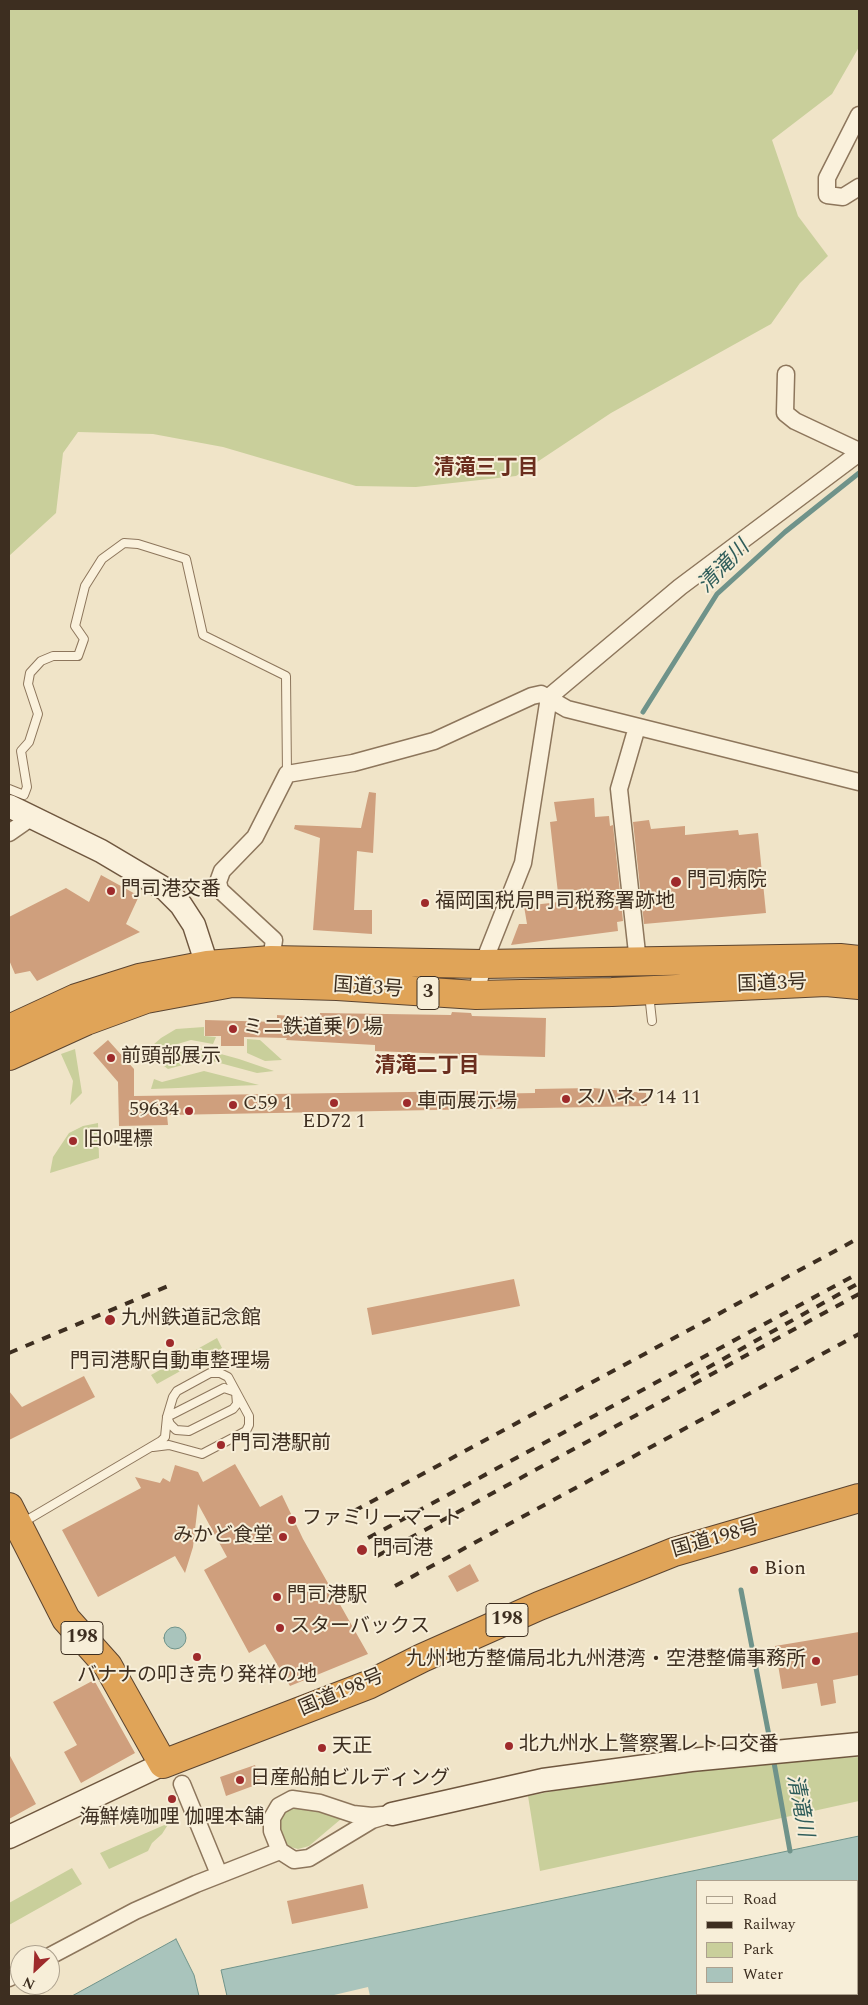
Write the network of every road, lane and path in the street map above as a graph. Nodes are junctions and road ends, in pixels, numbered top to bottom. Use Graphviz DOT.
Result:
graph roads {
  1 [pos="859,116"];
  2 [pos="859,187"];
  3 [pos="786,374"];
  4 [pos="859,452"];
  5 [pos="549,697"];
  6 [pos="638,727"];
  7 [pos="287,774"];
  8 [pos="859,782"];
  9 [pos="9,789"];
  10 [pos="9,806"];
  11 [pos="32,817"];
  12 [pos="9,833"];
  13 [pos="271,960"];
  14 [pos="859,960"];
  15 [pos="638,962"];
  16 [pos="483,964"];
  17 [pos="207,966"];
  18 [pos="859,985"];
  19 [pos="648,990"];
  20 [pos="476,995"];
  21 [pos="652,1021"];
  22 [pos="9,1029"];
  23 [pos="9,1056"];
  24 [pos="236,1392"];
  25 [pos="167,1417"];
  26 [pos="152,1448"];
  27 [pos="859,1498"];
  28 [pos="12,1521"];
  29 [pos="859,1744"];
  30 [pos="172,1774"];
  31 [pos="392,1814"];
  32 [pos="9,1837"];
  33 [pos="280,1851"];
  34 [pos="220,1874"];
  35 [pos="60,1951"];
  1 -- 2 [label="street"];
  3 -- 4 [label="street"];
  4 -- 5 [label="street"];
  5 -- 6 [label="street"];
  5 -- 7 [label="street"];
  5 -- 16 [label="street"];
  6 -- 8 [label="street"];
  6 -- 15 [label="street"];
  7 -- 9 [label="lane"];
  7 -- 13 [label="street"];
  10 -- 11 [label="street"];
  11 -- 12 [label="street"];
  11 -- 17 [label="street"];
  13 -- 16 [label="highway, 国道3号 / 3"];
  13 -- 17 [label="highway, 国道3号 / 3"];
  14 -- 15 [label="highway, 国道3号 / 3"];
  15 -- 16 [label="highway, 国道3号 / 3"];
  16 -- 20 [label="street"];
  17 -- 22 [label="highway, 国道3号 / 3"];
  18 -- 19 [label="highway, 国道3号 / 3"];
  19 -- 20 [label="highway, 国道3号 / 3"];
  19 -- 21 [label="lane"];
  20 -- 23 [label="highway, 国道3号 / 3"];
  24 -- 25 [label="lane"];
  24 -- 25 [label="lane"];
  24 -- 25 [label="lane"];
  24 -- 26 [label="lane"];
  25 -- 26 [label="lane"];
  26 -- 28 [label="lane"];
  27 -- 30 [label="highway, 国道198号 / 198"];
  28 -- 30 [label="highway, 198"];
  29 -- 31 [label="street"];
  30 -- 32 [label="street"];
  30 -- 34 [label="street"];
  31 -- 33 [label="street"];
  31 -- 33 [label="street"];
  33 -- 34 [label="street"];
  34 -- 35 [label="street"];
}
